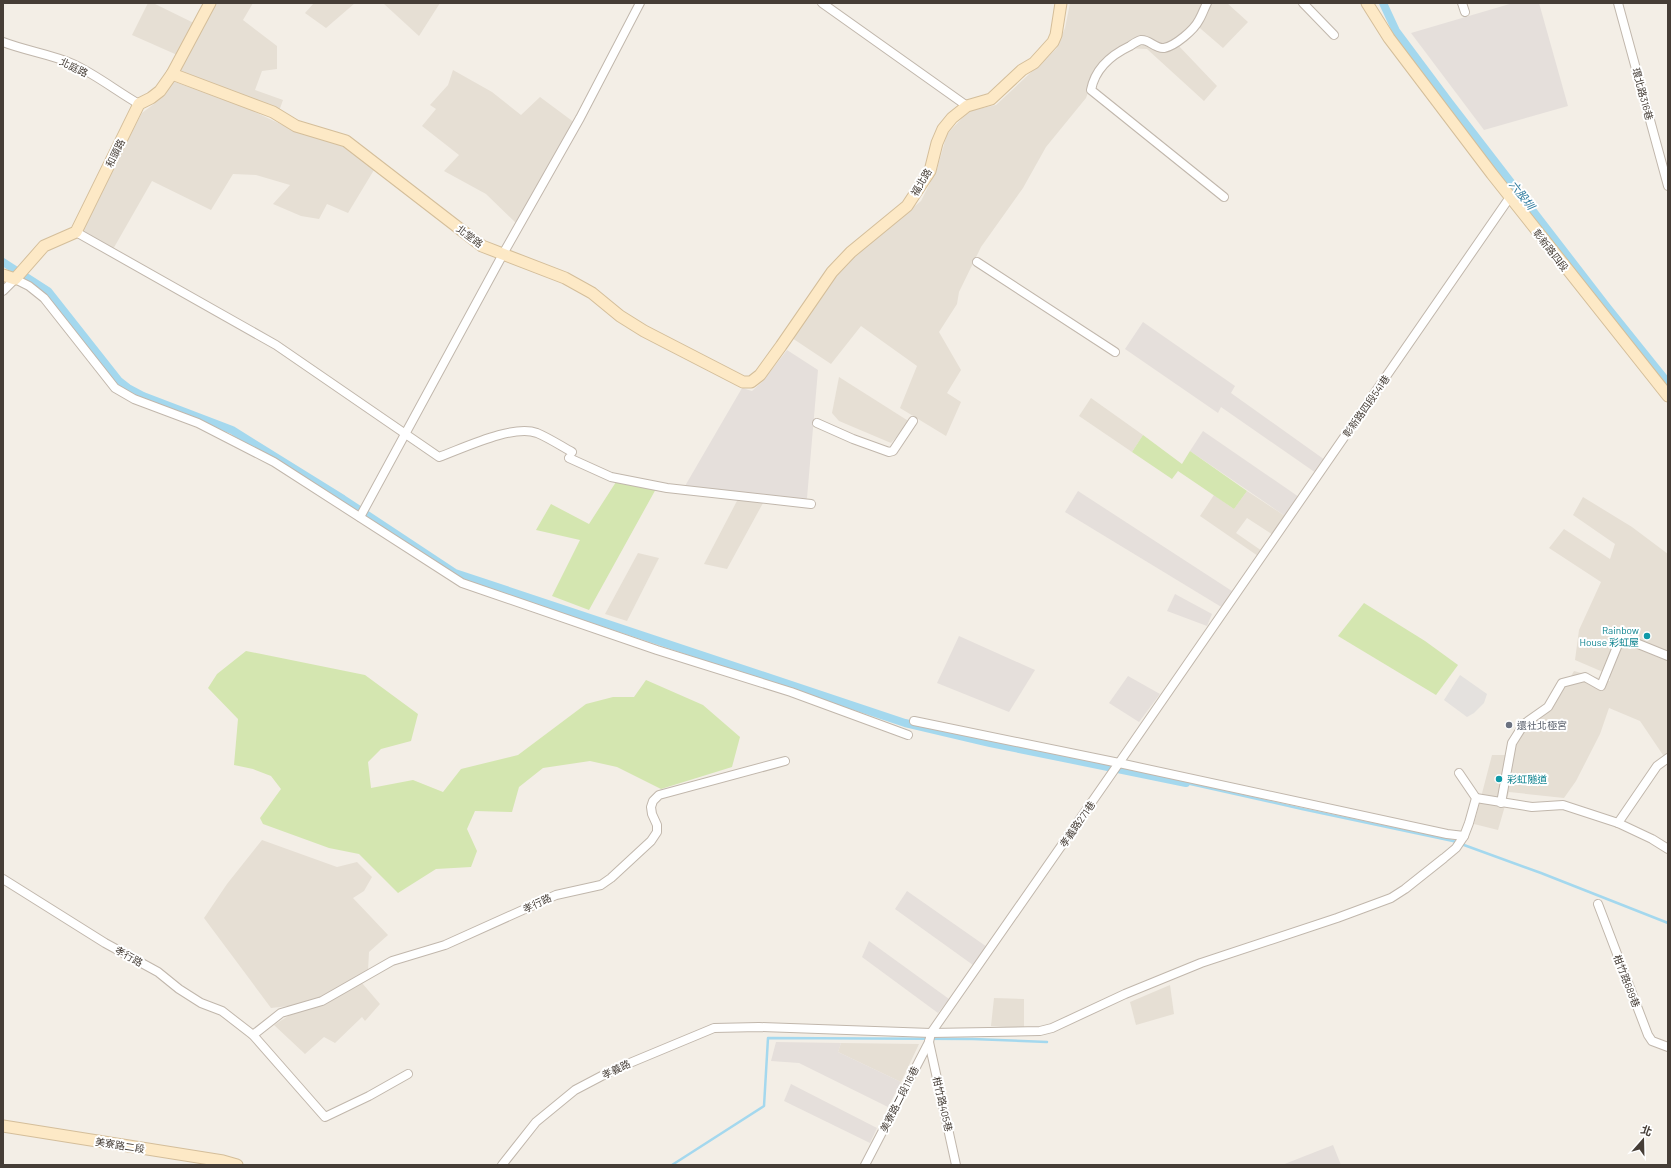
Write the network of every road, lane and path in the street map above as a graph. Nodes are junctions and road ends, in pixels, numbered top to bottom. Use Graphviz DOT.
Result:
graph roads {
  1 [pos="210,3"];
  2 [pos="640,3"];
  3 [pos="822,3"];
  4 [pos="1061,3"];
  5 [pos="1207,3"];
  6 [pos="1303,3"];
  7 [pos="1366,3"];
  8 [pos="1462,3"];
  9 [pos="1618,3"];
  10 [pos="1465,12"];
  11 [pos="1334,35"];
  12 [pos="3,42"];
  13 [pos="172,74"];
  14 [pos="139,104"];
  15 [pos="967,106"];
  16 [pos="1668,186"];
  17 [pos="1224,196"];
  18 [pos="1510,197"];
  19 [pos="76,232"];
  20 [pos="503,254"];
  21 [pos="977,262"];
  22 [pos="3,275"];
  23 [pos="15,279"];
  24 [pos="3,291"];
  25 [pos="781,346"];
  26 [pos="1115,352"];
  27 [pos="1665,389"];
  28 [pos="913,421"];
  29 [pos="817,423"];
  30 [pos="406,433"];
  31 [pos="811,504"];
  32 [pos="360,517"];
  33 [pos="1222,615"];
  34 [pos="1668,656"];
  35 [pos="914,721"];
  36 [pos="908,735"];
  37 [pos="1668,758"];
  38 [pos="785,761"];
  39 [pos="1119,763"];
  40 [pos="1459,773"];
  41 [pos="1476,798"];
  42 [pos="1501,803"];
  43 [pos="1618,824"];
  44 [pos="1464,836"];
  45 [pos="1668,849"];
  46 [pos="3,879"];
  47 [pos="1598,904"];
  48 [pos="931,1033"];
  49 [pos="253,1035"];
  50 [pos="929,1042"];
  51 [pos="1668,1047"];
  52 [pos="408,1074"];
  53 [pos="3,1126"];
  54 [pos="237,1165"];
  55 [pos="502,1165"];
  56 [pos="865,1165"];
  57 [pos="956,1165"];
  1 -- 13 [label="street"];
  2 -- 20 [label="street"];
  3 -- 15 [label="street"];
  4 -- 15 [label="street, 福北路"];
  5 -- 17 [label="street"];
  6 -- 11 [label="street"];
  7 -- 18 [label="street, 彰新路四段"];
  8 -- 10 [label="street"];
  9 -- 16 [label="street, 環北路316巷"];
  12 -- 14 [label="street, 北庭路"];
  13 -- 14 [label="street"];
  13 -- 20 [label="street, 北堂路"];
  14 -- 19 [label="street, 和頭路"];
  15 -- 25 [label="street, 福北路"];
  18 -- 27 [label="street, 彰新路四段"];
  18 -- 33 [label="street, 彰新路四段541巷"];
  19 -- 23 [label="street"];
  19 -- 30 [label="street"];
  20 -- 25 [label="street, 北堂路"];
  20 -- 30 [label="street"];
  21 -- 26 [label="street"];
  22 -- 23 [label="street"];
  23 -- 24 [label="street"];
  23 -- 32 [label="street"];
  28 -- 29 [label="street"];
  30 -- 31 [label="street"];
  30 -- 32 [label="street"];
  32 -- 36 [label="street"];
  33 -- 39 [label="street, 孝義路271巷"];
  34 -- 42 [label="street"];
  35 -- 39 [label="street"];
  37 -- 43 [label="street"];
  38 -- 49 [label="street, 孝行路"];
  39 -- 44 [label="street"];
  39 -- 48 [label="street, 孝義路271巷"];
  40 -- 41 [label="street"];
  41 -- 42 [label="street"];
  41 -- 44 [label="street, 孝義路"];
  42 -- 43 [label="street"];
  43 -- 45 [label="street"];
  44 -- 48 [label="street, 孝義路"];
  46 -- 49 [label="street, 孝行路"];
  47 -- 51 [label="street, 柑竹路689巷"];
  48 -- 50 [label="street, 美寮路二段116巷"];
  48 -- 55 [label="street, 孝義路"];
  49 -- 52 [label="street, 孝行路"];
  50 -- 56 [label="street, 美寮路二段116巷"];
  50 -- 57 [label="street, 柑竹路405巷"];
  53 -- 54 [label="street, 美寮路二段"];
}
